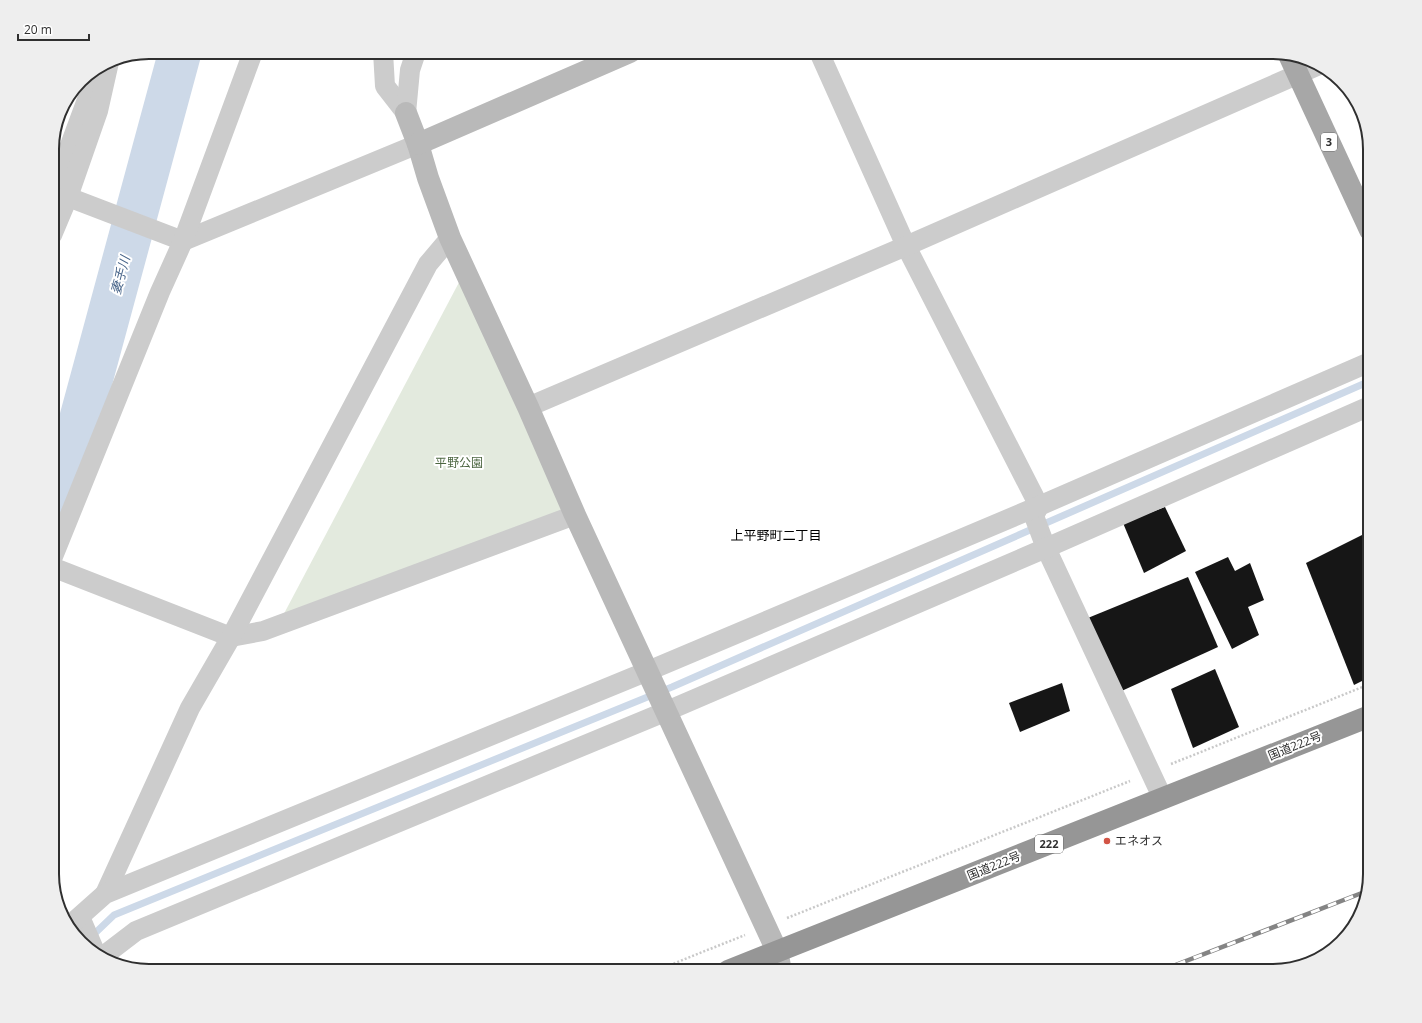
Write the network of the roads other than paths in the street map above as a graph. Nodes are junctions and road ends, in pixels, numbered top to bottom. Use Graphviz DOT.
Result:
graph roads {
  1 [pos="250,59"];
  2 [pos="383,59"];
  3 [pos="414,59"];
  4 [pos="630,59"];
  5 [pos="822,59"];
  6 [pos="1292,61"];
  7 [pos="1312,68"];
  8 [pos="107,69"];
  9 [pos="1297,74"];
  10 [pos="96,77"];
  11 [pos="406,114"];
  12 [pos="418,144"];
  13 [pos="68,198"];
  14 [pos="1363,215"];
  15 [pos="59,219"];
  16 [pos="450,238"];
  17 [pos="179,239"];
  18 [pos="906,246"];
  19 [pos="1363,365"];
  20 [pos="528,407"];
  21 [pos="1363,409"];
  22 [pos="1037,511"];
  23 [pos="575,515"];
  24 [pos="59,542"];
  25 [pos="1044,542"];
  26 [pos="59,570"];
  27 [pos="231,637"];
  28 [pos="651,677"];
  29 [pos="664,706"];
  30 [pos="1363,719"];
  31 [pos="1163,799"];
  32 [pos="105,894"];
  33 [pos="78,923"];
  34 [pos="90,942"];
  35 [pos="101,950"];
  36 [pos="779,961"];
  37 [pos="764,964"];
  1 -- 17 [label="street"];
  2 -- 11 [label="street"];
  3 -- 11 [label="street"];
  4 -- 12 [label="street"];
  5 -- 18 [label="street"];
  6 -- 9 [label="main road, 3"];
  7 -- 9 [label="street"];
  8 -- 13 [label="street"];
  9 -- 14 [label="main road, 3"];
  9 -- 18 [label="street"];
  10 -- 13 [label="street"];
  11 -- 12 [label="street"];
  12 -- 16 [label="street"];
  12 -- 17 [label="street"];
  13 -- 15 [label="street"];
  13 -- 17 [label="street"];
  16 -- 20 [label="street"];
  16 -- 27 [label="street"];
  17 -- 24 [label="street"];
  18 -- 20 [label="street"];
  18 -- 22 [label="street"];
  19 -- 22 [label="street"];
  20 -- 23 [label="street"];
  21 -- 25 [label="street"];
  22 -- 25 [label="street"];
  22 -- 28 [label="street"];
  23 -- 27 [label="street"];
  23 -- 28 [label="street"];
  25 -- 29 [label="street"];
  25 -- 31 [label="street"];
  26 -- 27 [label="street"];
  27 -- 32 [label="street"];
  28 -- 29 [label="street"];
  28 -- 32 [label="street"];
  29 -- 35 [label="street"];
  29 -- 36 [label="street"];
  30 -- 31 [label="highway, 国道222号 / 222"];
  31 -- 36 [label="highway, 国道222号 / 222"];
  32 -- 33 [label="street"];
  33 -- 34 [label="street"];
  36 -- 37 [label="highway, 国道222号 / 222"];
}
